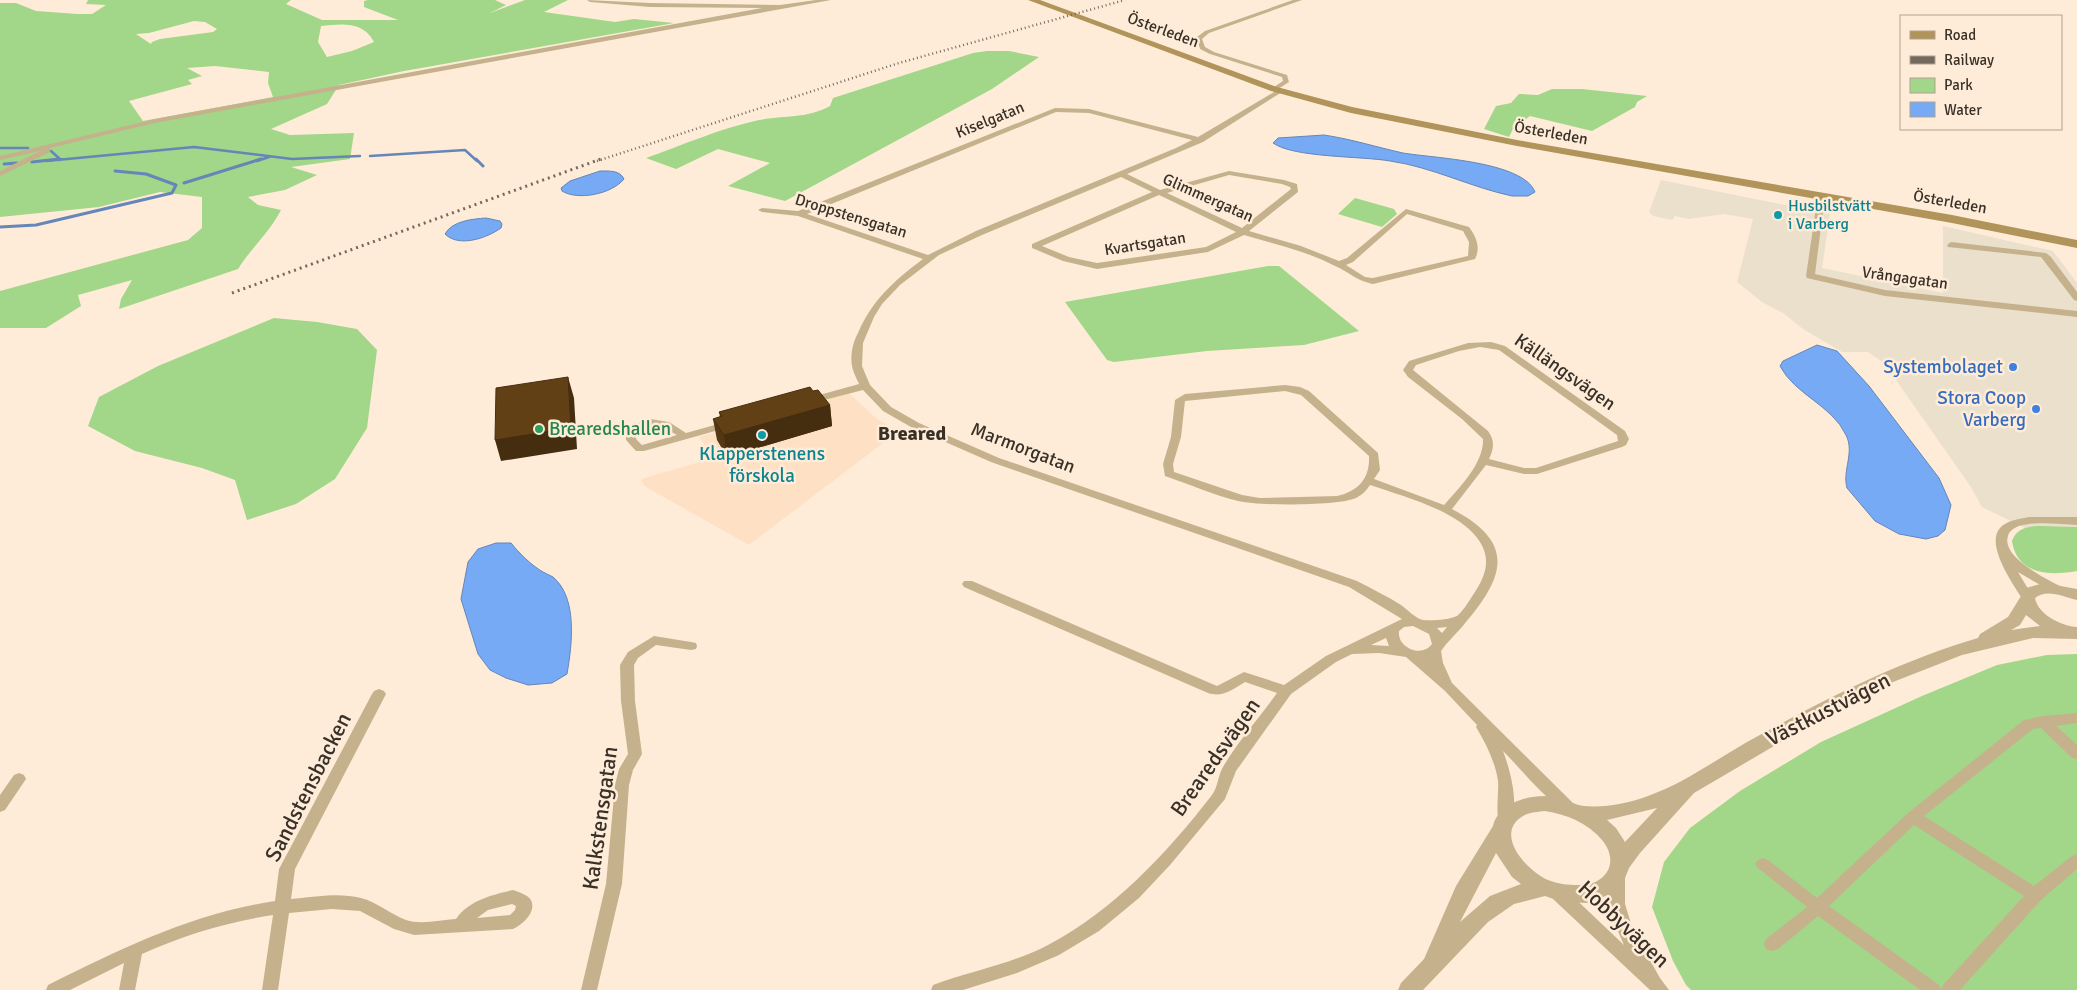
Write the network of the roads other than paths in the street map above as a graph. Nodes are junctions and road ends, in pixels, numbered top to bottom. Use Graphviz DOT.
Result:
graph roads {
  1 [pos="590,0"];
  2 [pos="828,0"];
  3 [pos="1032,0"];
  4 [pos="1300,0"];
  5 [pos="780,7"];
  6 [pos="1277,90"];
  7 [pos="1200,140"];
  8 [pos="54,144"];
  9 [pos="0,158"];
  10 [pos="0,174"];
  11 [pos="1123,175"];
  12 [pos="1158,192"];
  13 [pos="1821,196"];
  14 [pos="762,210"];
  15 [pos="798,214"];
  16 [pos="1243,232"];
  17 [pos="2077,244"];
  18 [pos="1951,245"];
  19 [pos="930,258"];
  20 [pos="1339,264"];
  21 [pos="2077,298"];
  22 [pos="2077,314"];
  23 [pos="866,386"];
  24 [pos="799,404"];
  25 [pos="736,422"];
  26 [pos="684,436"];
  27 [pos="1483,461"];
  28 [pos="1368,481"];
  29 [pos="1446,509"];
  30 [pos="2077,521"];
  31 [pos="2002,548"];
  32 [pos="968,584"];
  33 [pos="2068,591"];
  34 [pos="2027,599"];
  35 [pos="1383,602"];
  36 [pos="1463,618"];
  37 [pos="1419,623"];
  38 [pos="1394,628"];
  39 [pos="2077,633"];
  40 [pos="1974,645"];
  41 [pos="691,646"];
  42 [pos="1437,647"];
  43 [pos="1349,651"];
  44 [pos="1408,653"];
  45 [pos="1450,688"];
  46 [pos="1286,691"];
  47 [pos="379,694"];
  48 [pos="1475,715"];
  49 [pos="2077,718"];
  50 [pos="2043,721"];
  51 [pos="2077,754"];
  52 [pos="19,779"];
  53 [pos="1690,787"];
  54 [pos="0,806"];
  55 [pos="1578,811"];
  56 [pos="1912,818"];
  57 [pos="1503,825"];
  58 [pos="2077,860"];
  59 [pos="1762,864"];
  60 [pos="1618,870"];
  61 [pos="1550,890"];
  62 [pos="2035,895"];
  63 [pos="280,907"];
  64 [pos="1818,907"];
  65 [pos="461,925"];
  66 [pos="1772,944"];
  67 [pos="135,950"];
  68 [pos="1433,962"];
  69 [pos="1661,989"];
  70 [pos="54,990"];
  71 [pos="127,990"];
  72 [pos="270,990"];
  73 [pos="588,990"];
  74 [pos="938,990"];
  75 [pos="1409,990"];
  76 [pos="1933,990"];
  77 [pos="1949,990"];
  1 -- 5 [label="street"];
  2 -- 5 [label="street"];
  3 -- 6 [label="main road, Österleden"];
  4 -- 6 [label="street"];
  5 -- 8 [label="street"];
  6 -- 7 [label="street, Marmorgatan"];
  6 -- 13 [label="main road, Österleden"];
  7 -- 11 [label="street, Marmorgatan"];
  7 -- 15 [label="street, Kiselgatan"];
  8 -- 9 [label="street"];
  8 -- 10 [label="street"];
  11 -- 12 [label="street, Glimmergatan"];
  11 -- 19 [label="street, Marmorgatan"];
  12 -- 16 [label="street, Glimmergatan"];
  12 -- 16 [label="street"];
  12 -- 16 [label="street, Kvartsgatan"];
  13 -- 17 [label="main road, Österleden"];
  13 -- 22 [label="street, Vrångagatan"];
  14 -- 15 [label="street, Droppstensgatan"];
  15 -- 19 [label="street, Droppstensgatan"];
  16 -- 20 [label="street, Glimmergatan"];
  18 -- 21 [label="street"];
  19 -- 23 [label="street, Marmorgatan"];
  20 -- 20 [label="street, Glimmergatan"];
  23 -- 24 [label="street"];
  23 -- 35 [label="street, Marmorgatan"];
  25 -- 26 [label="street"];
  26 -- 26 [label="street"];
  27 -- 27 [label="street, Källängsvägen"];
  27 -- 29 [label="street"];
  28 -- 28 [label="street"];
  28 -- 29 [label="street"];
  29 -- 36 [label="street"];
  30 -- 31 [label="street"];
  31 -- 33 [label="street"];
  31 -- 34 [label="street"];
  32 -- 46 [label="street"];
  33 -- 34 [label="street"];
  34 -- 39 [label="street, Västkustvägen"];
  34 -- 40 [label="street, Västkustvägen"];
  35 -- 37 [label="street, Marmorgatan"];
  35 -- 38 [label="street"];
  36 -- 37 [label="street"];
  36 -- 42 [label="street"];
  37 -- 38 [label="street"];
  37 -- 42 [label="street"];
  38 -- 43 [label="street, Brearedsvägen"];
  38 -- 44 [label="street"];
  39 -- 40 [label="street, Västkustvägen"];
  40 -- 53 [label="street, Västkustvägen"];
  41 -- 73 [label="street, Kalkstensgatan"];
  42 -- 44 [label="street"];
  42 -- 45 [label="street"];
  43 -- 44 [label="street, Brearedsvägen"];
  43 -- 46 [label="street, Brearedsvägen"];
  44 -- 45 [label="street"];
  45 -- 48 [label="street"];
  46 -- 74 [label="street, Brearedsvägen"];
  47 -- 63 [label="street, Sandstensbacken"];
  48 -- 55 [label="street"];
  48 -- 57 [label="street"];
  49 -- 50 [label="street"];
  50 -- 51 [label="street"];
  50 -- 56 [label="street"];
  52 -- 54 [label="street"];
  53 -- 55 [label="street, Västkustvägen"];
  53 -- 60 [label="street, Västkustvägen"];
  55 -- 57 [label="street"];
  55 -- 60 [label="street"];
  56 -- 62 [label="street"];
  56 -- 64 [label="street"];
  57 -- 61 [label="street"];
  57 -- 68 [label="street"];
  58 -- 62 [label="street"];
  59 -- 64 [label="street"];
  60 -- 61 [label="street"];
  60 -- 69 [label="street, Hobbyvägen"];
  61 -- 68 [label="street"];
  61 -- 69 [label="street, Hobbyvägen"];
  62 -- 77 [label="street"];
  63 -- 65 [label="street"];
  63 -- 67 [label="street"];
  63 -- 72 [label="street, Sandstensbacken"];
  64 -- 66 [label="street"];
  64 -- 76 [label="street"];
  67 -- 70 [label="street"];
  67 -- 71 [label="street"];
  68 -- 75 [label="street"];
}
